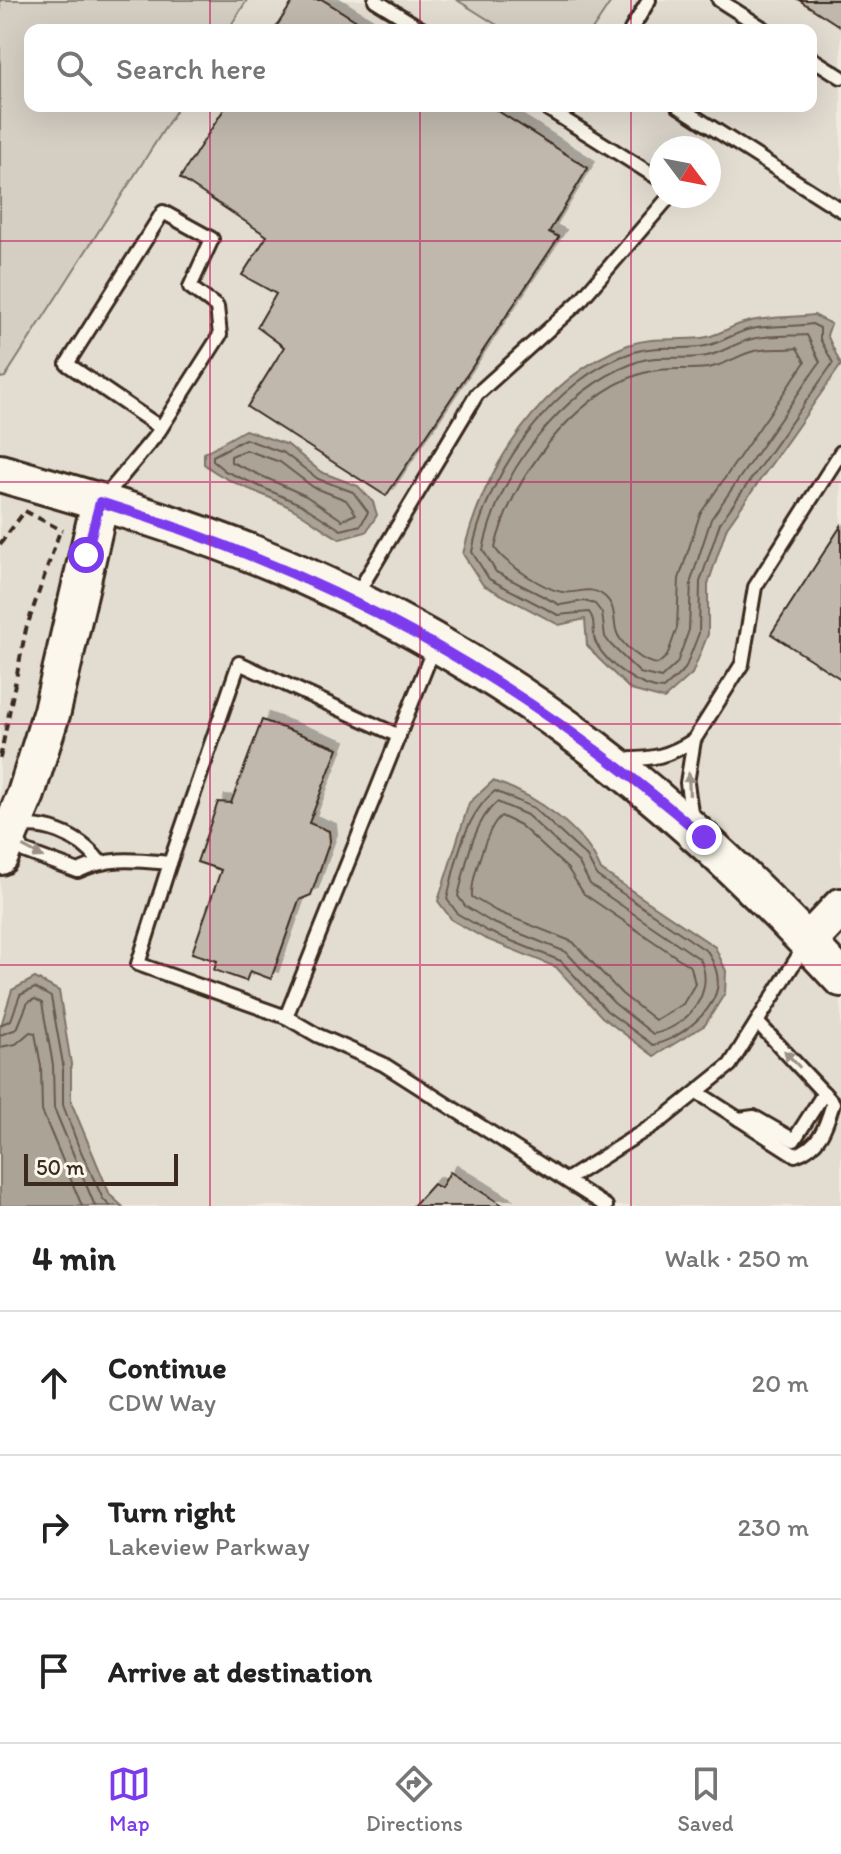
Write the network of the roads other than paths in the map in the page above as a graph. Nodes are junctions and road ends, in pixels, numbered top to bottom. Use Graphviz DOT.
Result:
graph roads {
  1 [pos="375,0"];
  2 [pos="649,0"];
  3 [pos="719,0"];
  4 [pos="413,24"];
  5 [pos="635,24"];
  6 [pos="757,24"];
  7 [pos="817,62"];
  8 [pos="841,77"];
  9 [pos="553,112"];
  10 [pos="687,112"];
  11 [pos="649,172"];
  12 [pos="660,208"];
  13 [pos="841,210"];
  14 [pos="161,428"];
  15 [pos="841,452"];
  16 [pos="0,473"];
  17 [pos="100,502"];
  18 [pos="354,599"];
  19 [pos="436,642"];
  20 [pos="399,736"];
  21 [pos="694,740"];
  22 [pos="611,759"];
  23 [pos="694,828"];
  24 [pos="3,830"];
  25 [pos="99,861"];
  26 [pos="170,863"];
  27 [pos="841,907"];
  28 [pos="808,942"];
  29 [pos="841,978"];
  30 [pos="286,1017"];
  31 [pos="759,1024"];
  32 [pos="697,1092"];
  33 [pos="824,1093"];
  34 [pos="739,1119"];
  35 [pos="568,1179"];
  36 [pos="606,1206"];
  1 -- 4 [label="lane"];
  2 -- 5 [label="lane"];
  3 -- 6 [label="lane"];
  7 -- 8 [label="lane"];
  9 -- 11 [label="lane"];
  10 -- 13 [label="lane"];
  12 -- 18 [label="lane"];
  14 -- 14 [label="lane"];
  14 -- 17 [label="lane"];
  15 -- 21 [label="lane"];
  16 -- 17 [label="street"];
  17 -- 18 [label="street"];
  17 -- 24 [label="street"];
  18 -- 19 [label="street"];
  19 -- 20 [label="lane"];
  19 -- 22 [label="street"];
  20 -- 26 [label="lane"];
  20 -- 30 [label="lane"];
  21 -- 22 [label="lane"];
  23 -- 21 [label="lane, one-way"];
  22 -- 23 [label="street"];
  23 -- 28 [label="street"];
  24 -- 25 [label="lane"];
  24 -- 25 [label="lane, one-way"];
  25 -- 26 [label="lane"];
  26 -- 30 [label="lane"];
  27 -- 28 [label="street"];
  28 -- 29 [label="street"];
  28 -- 31 [label="lane"];
  30 -- 35 [label="lane"];
  31 -- 32 [label="lane"];
  33 -- 31 [label="lane, one-way"];
  32 -- 34 [label="lane"];
  32 -- 35 [label="lane"];
  33 -- 34 [label="lane"];
  33 -- 34 [label="lane"];
  35 -- 36 [label="lane"];
}
